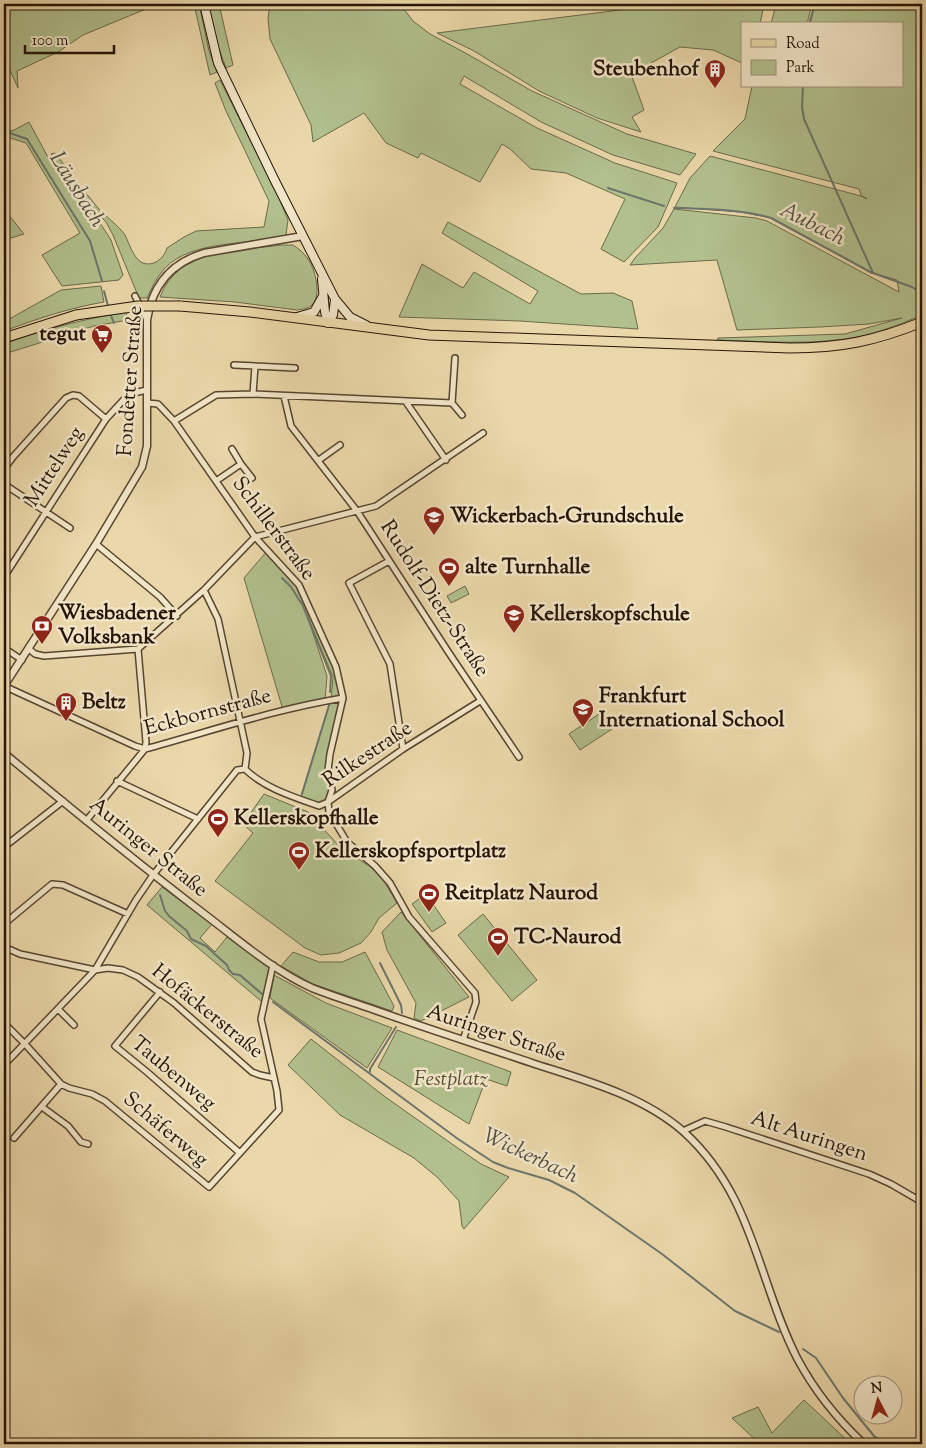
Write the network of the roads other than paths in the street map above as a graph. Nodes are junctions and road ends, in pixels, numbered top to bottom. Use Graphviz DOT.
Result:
graph roads {
  1 [pos="204,4"];
  2 [pos="303,236"];
  3 [pos="320,270"];
  4 [pos="324,294"];
  5 [pos="135,296"];
  6 [pos="335,299"];
  7 [pos="284,317"];
  8 [pos="147,320"];
  9 [pos="922,322"];
  10 [pos="328,323"];
  11 [pos="375,329"];
  12 [pos="4,338"];
  13 [pos="455,358"];
  14 [pos="234,365"];
  15 [pos="255,366"];
  16 [pos="295,368"];
  17 [pos="147,390"];
  18 [pos="253,394"];
  19 [pos="284,396"];
  20 [pos="147,402"];
  21 [pos="406,402"];
  22 [pos="452,403"];
  23 [pos="462,415"];
  24 [pos="106,419"];
  25 [pos="174,420"];
  26 [pos="483,433"];
  27 [pos="340,445"];
  28 [pos="232,449"];
  29 [pos="319,460"];
  30 [pos="446,460"];
  31 [pos="241,464"];
  32 [pos="4,469"];
  33 [pos="252,478"];
  34 [pos="216,481"];
  35 [pos="4,484"];
  36 [pos="357,511"];
  37 [pos="45,512"];
  38 [pos="70,528"];
  39 [pos="256,537"];
  40 [pos="96,544"];
  41 [pos="389,561"];
  42 [pos="4,577"];
  43 [pos="204,590"];
  44 [pos="177,616"];
  45 [pos="4,648"];
  46 [pos="29,649"];
  47 [pos="138,649"];
  48 [pos="22,660"];
  49 [pos="4,686"];
  50 [pos="343,698"];
  51 [pos="480,700"];
  52 [pos="241,723"];
  53 [pos="145,749"];
  54 [pos="403,749"];
  55 [pos="4,753"];
  56 [pos="519,757"];
  57 [pos="245,769"];
  58 [pos="117,781"];
  59 [pos="63,801"];
  60 [pos="328,802"];
  61 [pos="198,818"];
  62 [pos="86,820"];
  63 [pos="4,847"];
  64 [pos="153,875"];
  65 [pos="128,914"];
  66 [pos="4,924"];
  67 [pos="4,947"];
  68 [pos="273,965"];
  69 [pos="95,970"];
  70 [pos="160,992"];
  71 [pos="58,1010"];
  72 [pos="4,1023"];
  73 [pos="74,1025"];
  74 [pos="463,1040"];
  75 [pos="25,1044"];
  76 [pos="4,1064"];
  77 [pos="274,1078"];
  78 [pos="61,1084"];
  79 [pos="42,1107"];
  80 [pos="683,1132"];
  81 [pos="14,1138"];
  82 [pos="88,1144"];
  83 [pos="240,1153"];
  84 [pos="922,1202"];
  85 [pos="864,1444"];
  1 -- 2 [label="main road"];
  2 -- 3 [label="main road"];
  2 -- 8 [label="street, Fondetter Straße"];
  3 -- 4 [label="main road"];
  3 -- 6 [label="main road"];
  4 -- 7 [label="main road"];
  4 -- 10 [label="main road"];
  5 -- 8 [label="street"];
  6 -- 10 [label="main road"];
  6 -- 11 [label="main road"];
  7 -- 10 [label="main road"];
  7 -- 12 [label="main road, bridge"];
  8 -- 17 [label="street, Fondetter Straße"];
  9 -- 11 [label="main road"];
  10 -- 11 [label="main road"];
  13 -- 22 [label="street"];
  14 -- 15 [label="street"];
  15 -- 16 [label="street"];
  15 -- 18 [label="street"];
  17 -- 20 [label="street, Fondetter Straße"];
  17 -- 24 [label="street, Mittelweg"];
  18 -- 19 [label="street"];
  18 -- 25 [label="street"];
  19 -- 21 [label="street"];
  19 -- 29 [label="street, Rudolf-Dietz-Straße"];
  20 -- 25 [label="street, Schillerstraße"];
  20 -- 40 [label="street, Fondetter Straße"];
  21 -- 22 [label="street"];
  21 -- 30 [label="street"];
  22 -- 23 [label="street"];
  24 -- 32 [label="street"];
  24 -- 37 [label="street, Mittelweg"];
  25 -- 34 [label="street, Schillerstraße"];
  26 -- 30 [label="street"];
  27 -- 29 [label="street"];
  28 -- 31 [label="street, Schillerstraße"];
  29 -- 36 [label="street, Rudolf-Dietz-Straße"];
  30 -- 36 [label="street"];
  31 -- 33 [label="street, Schillerstraße"];
  31 -- 34 [label="street, Schillerstraße"];
  34 -- 39 [label="street, Schillerstraße"];
  35 -- 37 [label="street"];
  36 -- 39 [label="street"];
  36 -- 41 [label="street, Rudolf-Dietz-Straße"];
  37 -- 38 [label="street"];
  37 -- 42 [label="street, Mittelweg"];
  39 -- 43 [label="street"];
  39 -- 50 [label="street, Schillerstraße"];
  40 -- 44 [label="street"];
  40 -- 46 [label="street, Fondetter Straße"];
  41 -- 51 [label="street, Rudolf-Dietz-Straße"];
  41 -- 54 [label="street"];
  43 -- 44 [label="street"];
  43 -- 52 [label="street"];
  44 -- 47 [label="street"];
  45 -- 48 [label="street"];
  46 -- 47 [label="street"];
  46 -- 48 [label="street, Fondetter Straße"];
  47 -- 53 [label="street"];
  48 -- 49 [label="street, Fondetter Straße"];
  49 -- 53 [label="street, Eckbornstraße"];
  50 -- 52 [label="street, Eckbornstraße"];
  50 -- 60 [label="street, Schillerstraße"];
  51 -- 54 [label="street, Rilkestraße"];
  51 -- 56 [label="street, Rudolf-Dietz-Straße"];
  52 -- 53 [label="street, Eckbornstraße"];
  52 -- 57 [label="street"];
  53 -- 58 [label="street"];
  54 -- 60 [label="street, Rilkestraße"];
  55 -- 59 [label="street, Auringer Straße"];
  57 -- 60 [label="street, Rilkestraße"];
  57 -- 61 [label="street"];
  58 -- 61 [label="street"];
  58 -- 62 [label="street"];
  59 -- 62 [label="street, Auringer Straße"];
  59 -- 63 [label="street"];
  60 -- 74 [label="street, Schillerstraße"];
  61 -- 64 [label="street"];
  62 -- 64 [label="street, Auringer Straße"];
  64 -- 65 [label="street"];
  64 -- 68 [label="street, Auringer Straße"];
  65 -- 66 [label="street"];
  65 -- 69 [label="street"];
  67 -- 69 [label="street, Hofäckerstraße"];
  68 -- 74 [label="street, Auringer Straße"];
  68 -- 77 [label="street, Schäferweg"];
  69 -- 70 [label="street, Hofäckerstraße"];
  69 -- 71 [label="street"];
  70 -- 77 [label="street, Hofäckerstraße"];
  70 -- 83 [label="street, Taubenweg"];
  71 -- 73 [label="street"];
  71 -- 75 [label="street"];
  72 -- 75 [label="street, Schäferweg"];
  74 -- 80 [label="street, Auringer Straße"];
  75 -- 76 [label="street"];
  75 -- 78 [label="street, Schäferweg"];
  77 -- 83 [label="street, Schäferweg"];
  78 -- 79 [label="street"];
  78 -- 83 [label="street, Schäferweg"];
  79 -- 81 [label="street"];
  79 -- 82 [label="street"];
  80 -- 84 [label="street, Alt Auringen"];
  80 -- 85 [label="street, Auringer Straße"];
}
